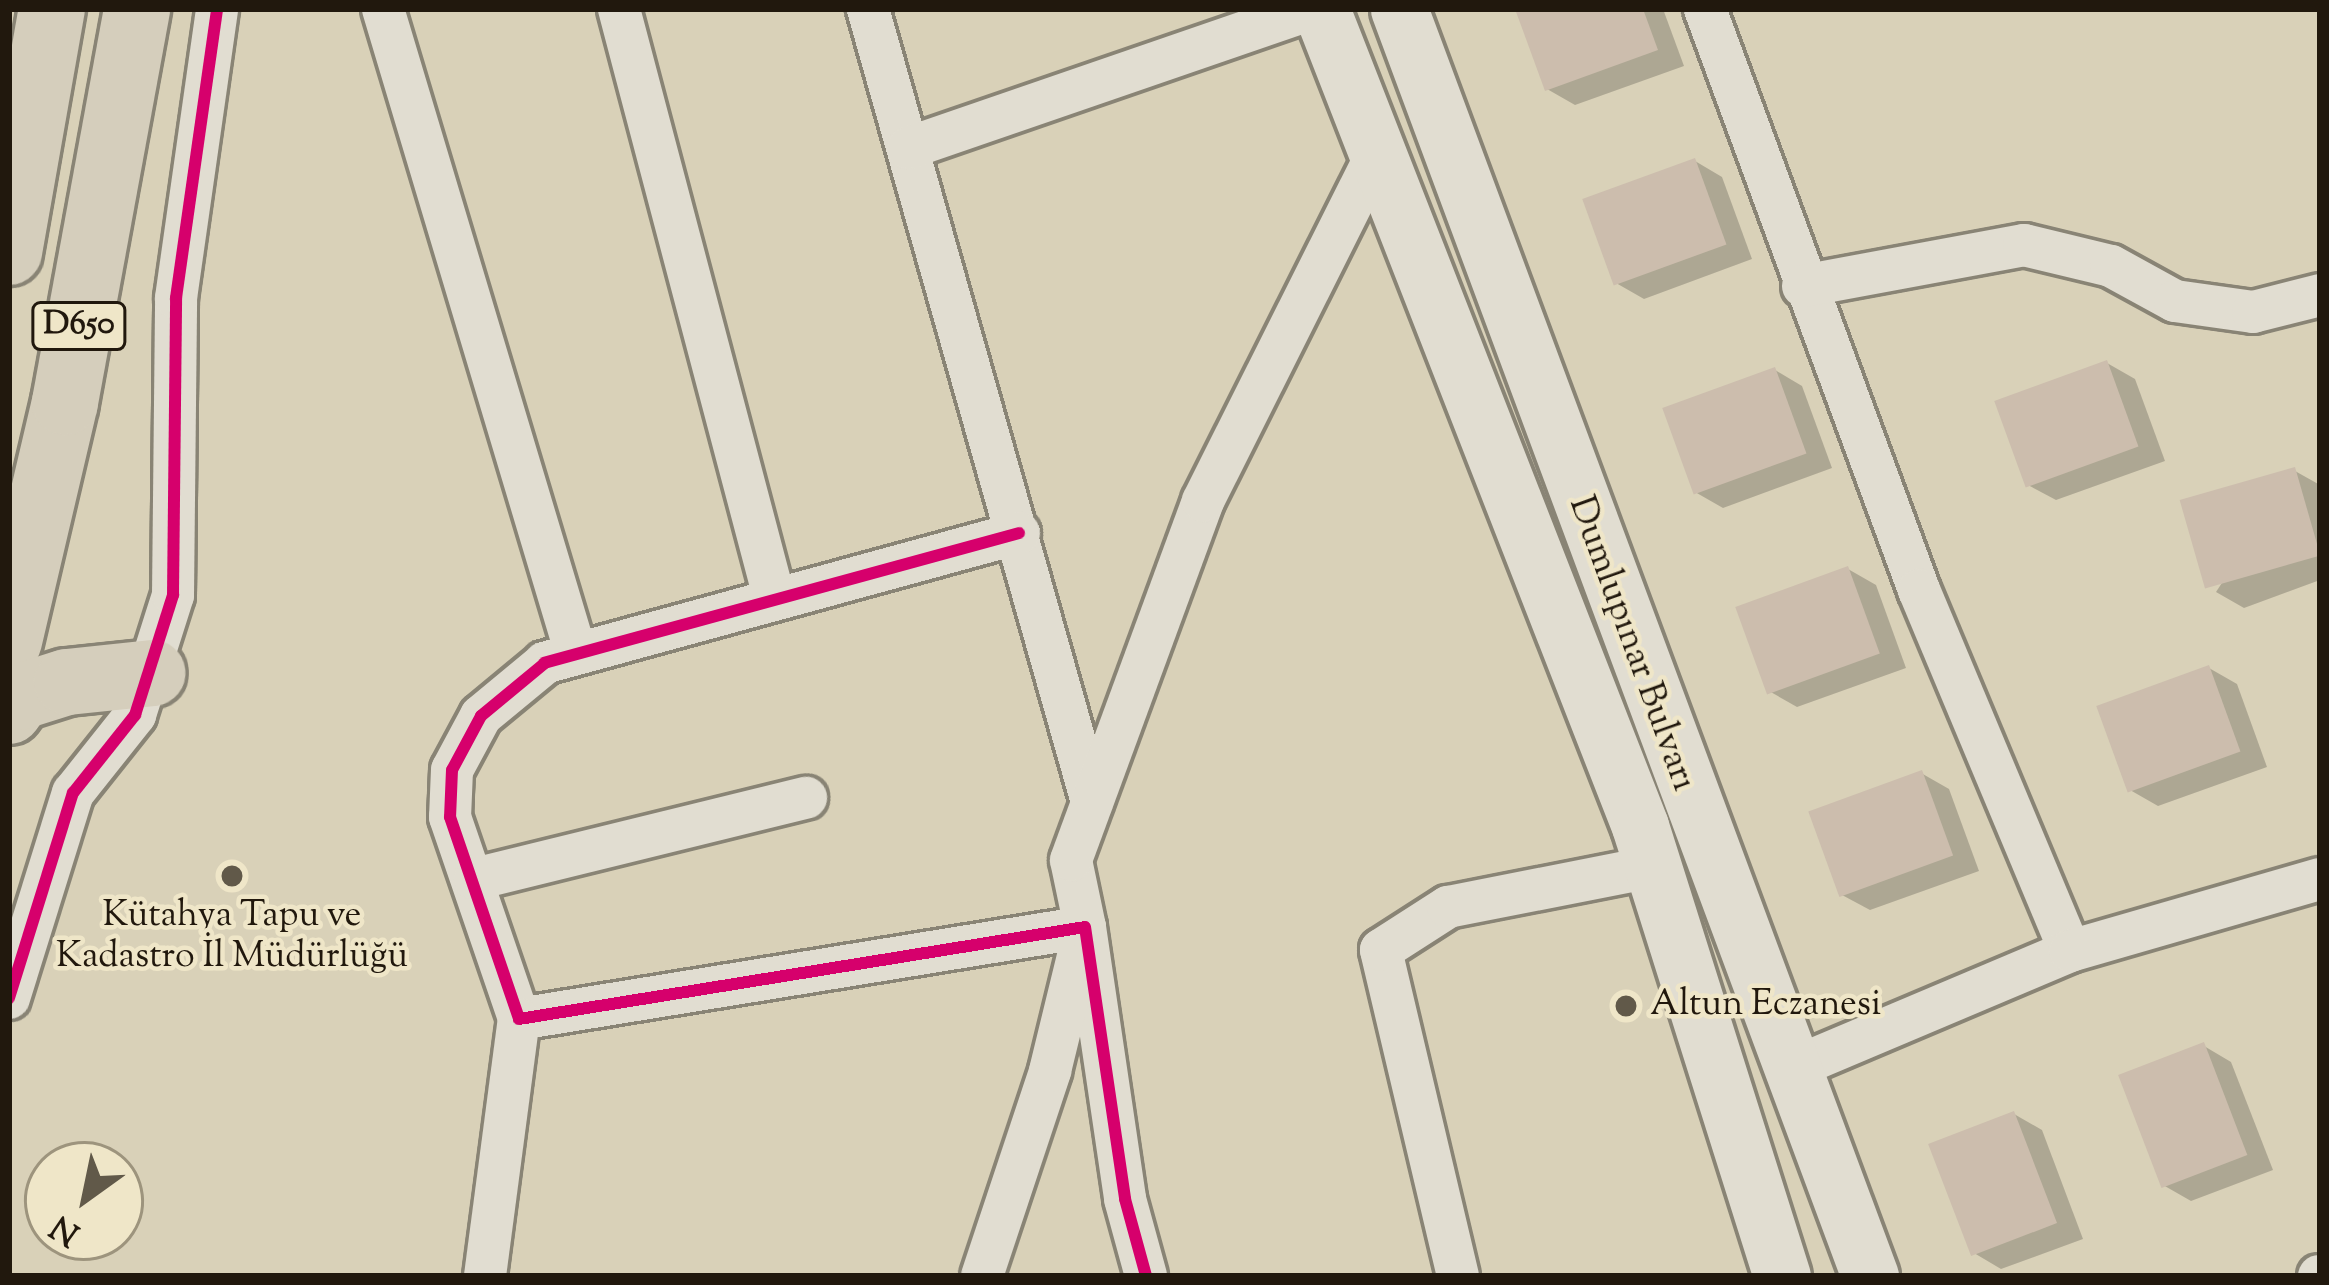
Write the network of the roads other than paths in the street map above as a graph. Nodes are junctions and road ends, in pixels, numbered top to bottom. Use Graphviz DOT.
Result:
graph roads {
  1 [pos="52,9"];
  2 [pos="137,9"];
  3 [pos="217,9"];
  4 [pos="383,9"];
  5 [pos="619,9"];
  6 [pos="868,9"];
  7 [pos="1317,9"];
  8 [pos="1400,9"];
  9 [pos="1705,9"];
  10 [pos="908,148"];
  11 [pos="1376,156"];
  12 [pos="9,252"];
  13 [pos="1803,286"];
  14 [pos="2320,295"];
  15 [pos="1019,533"];
  16 [pos="774,597"];
  17 [pos="9,641"];
  18 [pos="575,650"];
  19 [pos="153,673"];
  20 [pos="9,711"];
  21 [pos="806,798"];
  22 [pos="1092,802"];
  23 [pos="1652,867"];
  24 [pos="475,879"];
  25 [pos="2320,879"];
  26 [pos="1085,927"];
  27 [pos="2070,951"];
  28 [pos="9,998"];
  29 [pos="520,1019"];
  30 [pos="1791,1069"];
  31 [pos="485,1276"];
  32 [pos="982,1276"];
  33 [pos="1146,1276"];
  34 [pos="1459,1276"];
  35 [pos="1782,1276"];
  36 [pos="1870,1276"];
  1 -- 12 [label="highway, D650"];
  2 -- 17 [label="highway, D650"];
  3 -- 19 [label="street"];
  4 -- 18 [label="street"];
  5 -- 16 [label="street"];
  6 -- 10 [label="street"];
  7 -- 10 [label="street"];
  7 -- 11 [label="main road, Dumlupınar Bulvarı"];
  8 -- 30 [label="main road, Dumlupınar Bulvarı"];
  9 -- 13 [label="street"];
  10 -- 15 [label="street"];
  11 -- 22 [label="street"];
  11 -- 23 [label="main road, Dumlupınar Bulvarı"];
  13 -- 14 [label="street"];
  13 -- 27 [label="street"];
  15 -- 16 [label="street"];
  15 -- 22 [label="street"];
  16 -- 18 [label="street"];
  18 -- 24 [label="street"];
  19 -- 20 [label="highway"];
  19 -- 28 [label="street"];
  21 -- 24 [label="street"];
  22 -- 26 [label="street"];
  23 -- 34 [label="street"];
  23 -- 35 [label="main road, Dumlupınar Bulvarı"];
  24 -- 29 [label="street"];
  25 -- 27 [label="street"];
  26 -- 29 [label="street"];
  26 -- 32 [label="street"];
  26 -- 33 [label="street"];
  27 -- 30 [label="street"];
  29 -- 31 [label="street"];
  30 -- 36 [label="main road, Dumlupınar Bulvarı"];
}
